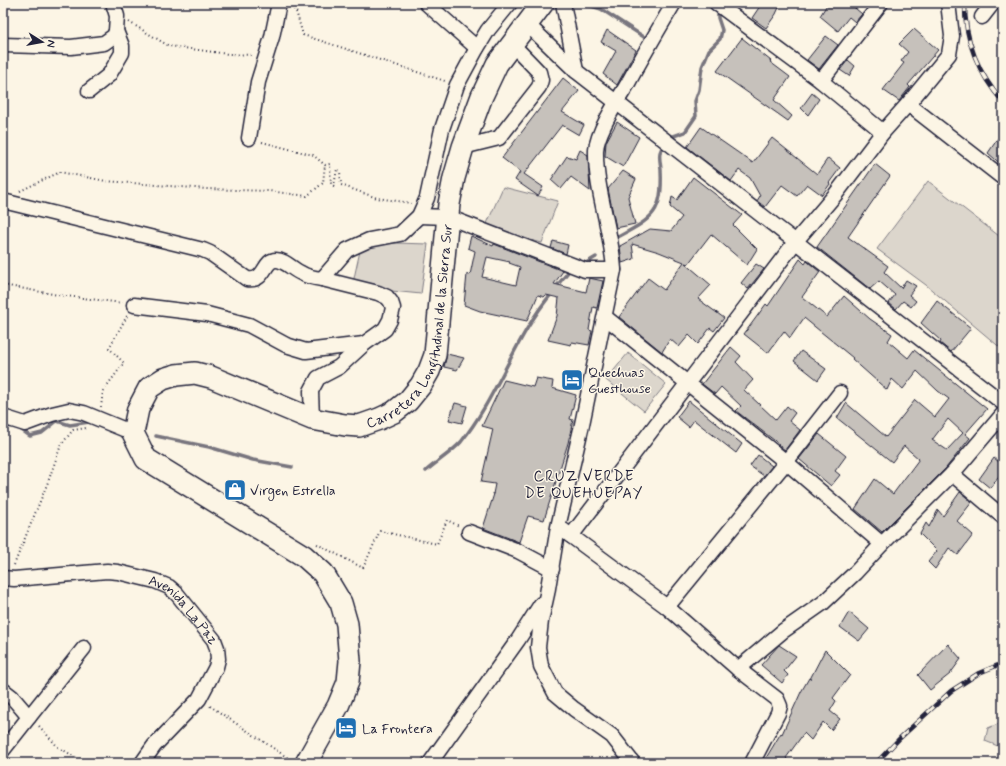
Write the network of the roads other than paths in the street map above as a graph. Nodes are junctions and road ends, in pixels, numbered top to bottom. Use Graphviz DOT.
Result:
graph roads {
  1 [pos="105,3"];
  2 [pos="279,3"];
  3 [pos="426,3"];
  4 [pos="510,3"];
  5 [pos="543,3"];
  6 [pos="563,3"];
  7 [pos="674,3"];
  8 [pos="881,3"];
  9 [pos="993,3"];
  10 [pos="947,4"];
  11 [pos="721,6"];
  12 [pos="115,10"];
  13 [pos="982,17"];
  14 [pos="526,23"];
  15 [pos="116,31"];
  16 [pos="511,43"];
  17 [pos="3,45"];
  18 [pos="476,48"];
  19 [pos="576,71"];
  20 [pos="821,81"];
  21 [pos="89,90"];
  22 [pos="617,102"];
  23 [pos="908,104"];
  24 [pos="883,132"];
  25 [pos="249,138"];
  26 [pos="463,147"];
  27 [pos="1003,178"];
  28 [pos="3,201"];
  29 [pos="422,211"];
  30 [pos="448,217"];
  31 [pos="796,241"];
  32 [pos="614,270"];
  33 [pos="322,279"];
  34 [pos="134,305"];
  35 [pos="605,317"];
  36 [pos="364,344"];
  37 [pos="687,383"];
  38 [pos="840,393"];
  39 [pos="1003,403"];
  40 [pos="1003,414"];
  41 [pos="3,417"];
  42 [pos="312,419"];
  43 [pos="133,433"];
  44 [pos="786,462"];
  45 [pos="952,474"];
  46 [pos="1003,517"];
  47 [pos="558,527"];
  48 [pos="469,532"];
  49 [pos="571,536"];
  50 [pos="882,544"];
  51 [pos="552,568"];
  52 [pos="6,579"];
  53 [pos="547,594"];
  54 [pos="667,607"];
  55 [pos="84,648"];
  56 [pos="738,669"];
  57 [pos="3,690"];
  58 [pos="30,717"];
  59 [pos="3,750"];
  60 [pos="142,763"];
  61 [pos="306,763"];
  62 [pos="430,763"];
  63 [pos="633,763"];
  64 [pos="752,763"];
  1 -- 12 [label="street"];
  2 -- 25 [label="street"];
  3 -- 18 [label="street"];
  4 -- 18 [label="street"];
  5 -- 14 [label="highway, Carretera Longitudinal de la Sierra Sur"];
  6 -- 19 [label="street"];
  7 -- 22 [label="street"];
  8 -- 20 [label="street"];
  9 -- 13 [label="street"];
  10 -- 23 [label="street"];
  11 -- 20 [label="street"];
  12 -- 15 [label="street"];
  14 -- 16 [label="highway, Carretera Longitudinal de la Sierra Sur"];
  14 -- 19 [label="street"];
  15 -- 17 [label="street"];
  15 -- 21 [label="street"];
  16 -- 26 [label="highway, Carretera Longitudinal de la Sierra Sur"];
  16 -- 26 [label="street"];
  18 -- 29 [label="street"];
  19 -- 22 [label="street"];
  20 -- 24 [label="street"];
  22 -- 31 [label="street"];
  22 -- 32 [label="street"];
  23 -- 24 [label="street"];
  23 -- 27 [label="street"];
  24 -- 31 [label="street"];
  26 -- 30 [label="highway, Carretera Longitudinal de la Sierra Sur"];
  28 -- 33 [label="street"];
  29 -- 30 [label="street"];
  29 -- 33 [label="street"];
  30 -- 32 [label="street"];
  30 -- 42 [label="highway, Carretera Longitudinal de la Sierra Sur"];
  31 -- 37 [label="street"];
  31 -- 39 [label="street"];
  32 -- 35 [label="street"];
  33 -- 36 [label="street"];
  34 -- 36 [label="street"];
  35 -- 37 [label="street"];
  35 -- 47 [label="street"];
  36 -- 42 [label="street"];
  37 -- 44 [label="street"];
  37 -- 49 [label="street"];
  38 -- 44 [label="street"];
  40 -- 45 [label="street"];
  41 -- 43 [label="street"];
  42 -- 43 [label="highway, Carretera Longitudinal de la Sierra Sur"];
  43 -- 61 [label="highway"];
  44 -- 50 [label="street"];
  44 -- 54 [label="street"];
  45 -- 46 [label="street"];
  45 -- 50 [label="street"];
  47 -- 49 [label="street"];
  47 -- 51 [label="street"];
  48 -- 51 [label="street"];
  49 -- 54 [label="street"];
  50 -- 56 [label="street"];
  51 -- 53 [label="street"];
  52 -- 60 [label="street, Avenida La Paz"];
  53 -- 62 [label="street"];
  53 -- 63 [label="street"];
  54 -- 56 [label="street"];
  55 -- 58 [label="street"];
  56 -- 64 [label="street"];
  57 -- 58 [label="street"];
  58 -- 59 [label="street"];
}
